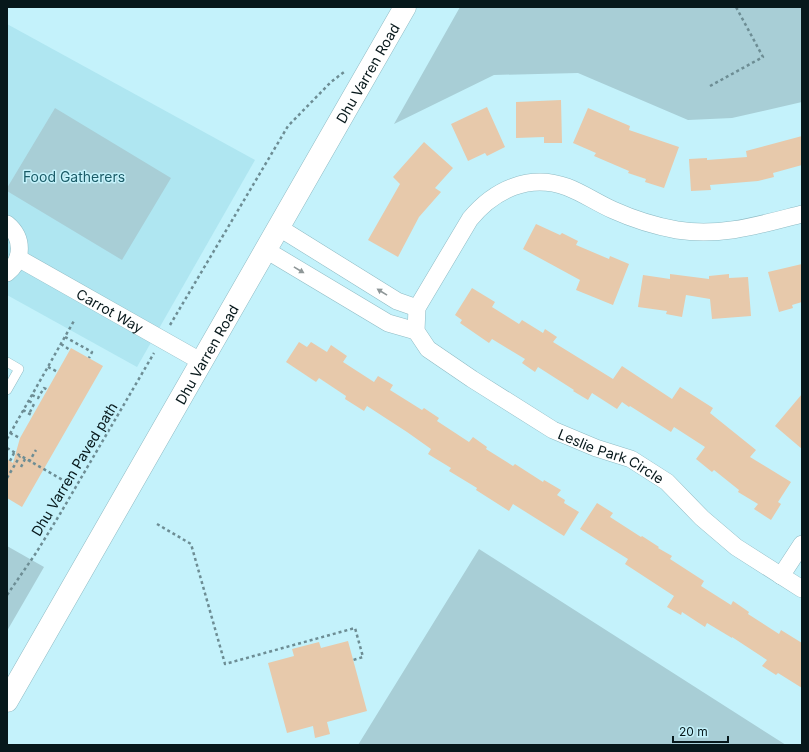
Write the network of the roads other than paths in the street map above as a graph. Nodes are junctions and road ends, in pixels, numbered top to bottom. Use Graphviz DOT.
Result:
graph roads {
  1 [pos="405,7"];
  2 [pos="802,214"];
  3 [pos="7,224"];
  4 [pos="278,227"];
  5 [pos="266,250"];
  6 [pos="18,258"];
  7 [pos="7,273"];
  8 [pos="363,280"];
  9 [pos="351,301"];
  10 [pos="417,308"];
  11 [pos="416,331"];
  12 [pos="7,362"];
  13 [pos="202,362"];
  14 [pos="7,390"];
  15 [pos="802,544"];
  16 [pos="781,576"];
  17 [pos="802,590"];
  18 [pos="7,701"];
  1 -- 4 [label="main road, Dhu Varren Road"];
  2 -- 10 [label="street"];
  3 -- 6 [label="street"];
  4 -- 5 [label="main road, Dhu Varren Road"];
  4 -- 8 [label="street"];
  5 -- 9 [label="street, one-way"];
  5 -- 13 [label="main road, Dhu Varren Road"];
  6 -- 7 [label="street"];
  6 -- 13 [label="street, Carrot Way"];
  8 -- 9 [label="street"];
  10 -- 8 [label="street, one-way"];
  9 -- 11 [label="street"];
  10 -- 11 [label="street"];
  11 -- 16 [label="street, Leslie Park Circle"];
  12 -- 14 [label="lane"];
  13 -- 18 [label="main road, Dhu Varren Road"];
  15 -- 16 [label="street"];
  16 -- 17 [label="street, Leslie Park Circle"];
}
